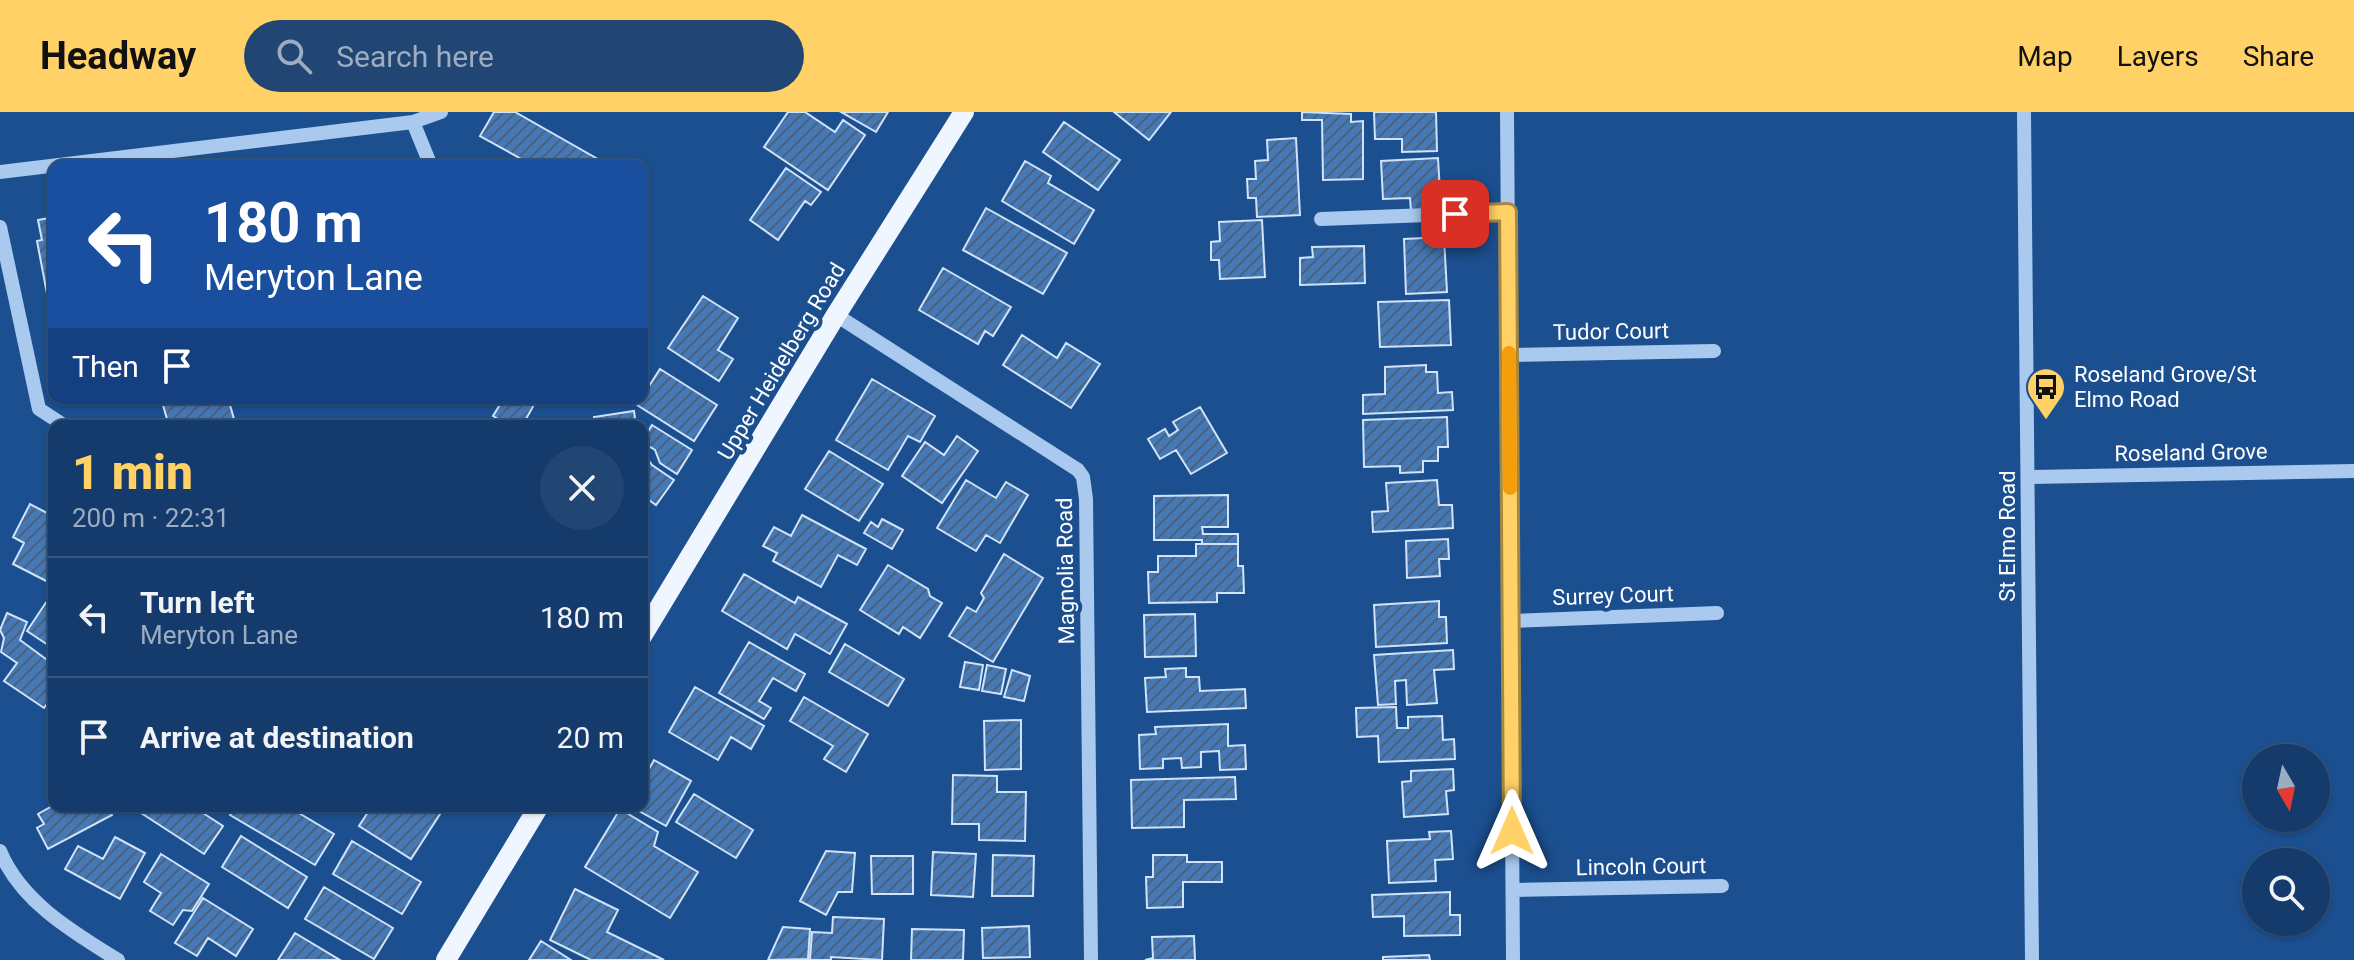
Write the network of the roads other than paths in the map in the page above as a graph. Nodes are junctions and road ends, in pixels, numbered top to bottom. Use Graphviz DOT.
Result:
graph roads {
  1 [pos="441,112"];
  2 [pos="964,112"];
  3 [pos="1507,112"];
  4 [pos="2024,112"];
  5 [pos="413,122"];
  6 [pos="99,160"];
  7 [pos="429,160"];
  8 [pos="48,166"];
  9 [pos="0,172"];
  10 [pos="1508,212"];
  11 [pos="1321,219"];
  12 [pos="0,227"];
  13 [pos="836,315"];
  14 [pos="1714,351"];
  15 [pos="1509,355"];
  16 [pos="56,420"];
  17 [pos="2354,471"];
  18 [pos="2029,477"];
  19 [pos="1717,613"];
  20 [pos="1511,621"];
  21 [pos="648,626"];
  22 [pos="535,812"];
  23 [pos="0,851"];
  24 [pos="1722,886"];
  25 [pos="1513,890"];
  26 [pos="118,960"];
  27 [pos="446,960"];
  28 [pos="1091,960"];
  29 [pos="1513,960"];
  30 [pos="2032,960"];
  1 -- 5 [label="street"];
  2 -- 13 [label="main road, Upper Heidelberg Road"];
  3 -- 10 [label="street"];
  4 -- 18 [label="street, St Elmo Road"];
  5 -- 6 [label="street"];
  5 -- 7 [label="street"];
  8 -- 9 [label="street"];
  10 -- 11 [label="street"];
  10 -- 15 [label="street"];
  12 -- 16 [label="street"];
  13 -- 21 [label="main road, Upper Heidelberg Road"];
  13 -- 28 [label="street, Magnolia Road"];
  14 -- 15 [label="street, Tudor Court"];
  15 -- 20 [label="street"];
  17 -- 18 [label="street, Roseland Grove"];
  18 -- 30 [label="street, St Elmo Road"];
  19 -- 20 [label="street, Surrey Court"];
  20 -- 25 [label="street"];
  22 -- 27 [label="main road"];
  23 -- 26 [label="street"];
  24 -- 25 [label="street, Lincoln Court"];
  25 -- 29 [label="street"];
}
